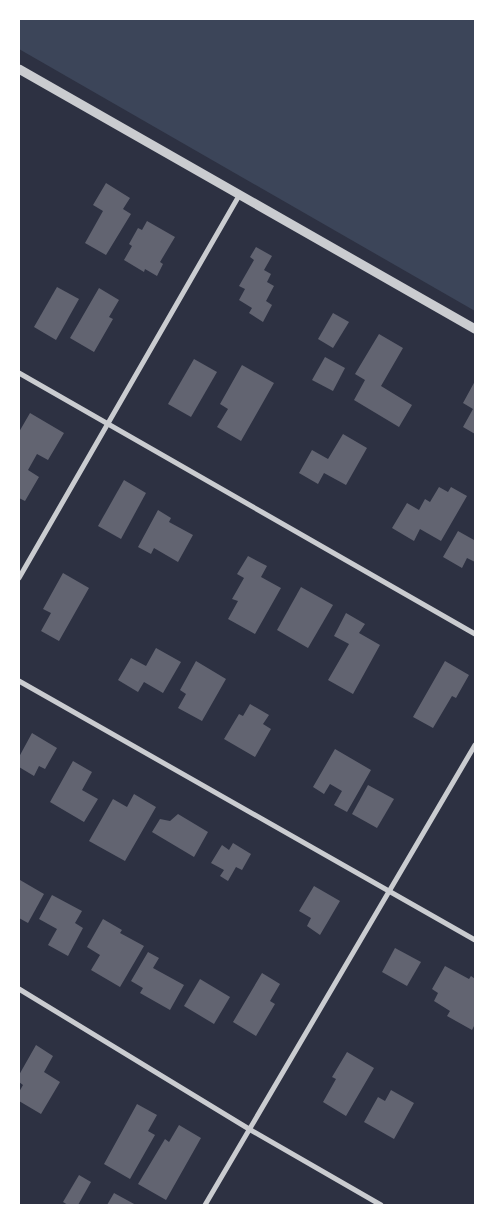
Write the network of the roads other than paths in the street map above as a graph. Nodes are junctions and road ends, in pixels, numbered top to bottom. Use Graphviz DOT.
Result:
graph roads {
  1 [pos="19,69"];
  2 [pos="240,194"];
  3 [pos="475,329"];
  4 [pos="19,373"];
  5 [pos="108,426"];
  6 [pos="19,578"];
  7 [pos="475,634"];
  8 [pos="19,681"];
  9 [pos="475,745"];
  10 [pos="389,891"];
  11 [pos="475,940"];
  12 [pos="19,989"];
  13 [pos="249,1129"];
  14 [pos="206,1205"];
  15 [pos="381,1205"];
  1 -- 2 [label="street"];
  2 -- 3 [label="street"];
  2 -- 5 [label="street"];
  4 -- 5 [label="street"];
  5 -- 6 [label="street"];
  5 -- 7 [label="street"];
  8 -- 10 [label="street"];
  9 -- 10 [label="street"];
  10 -- 11 [label="street"];
  10 -- 13 [label="street"];
  12 -- 13 [label="street"];
  13 -- 14 [label="street"];
  13 -- 15 [label="street"];
}
